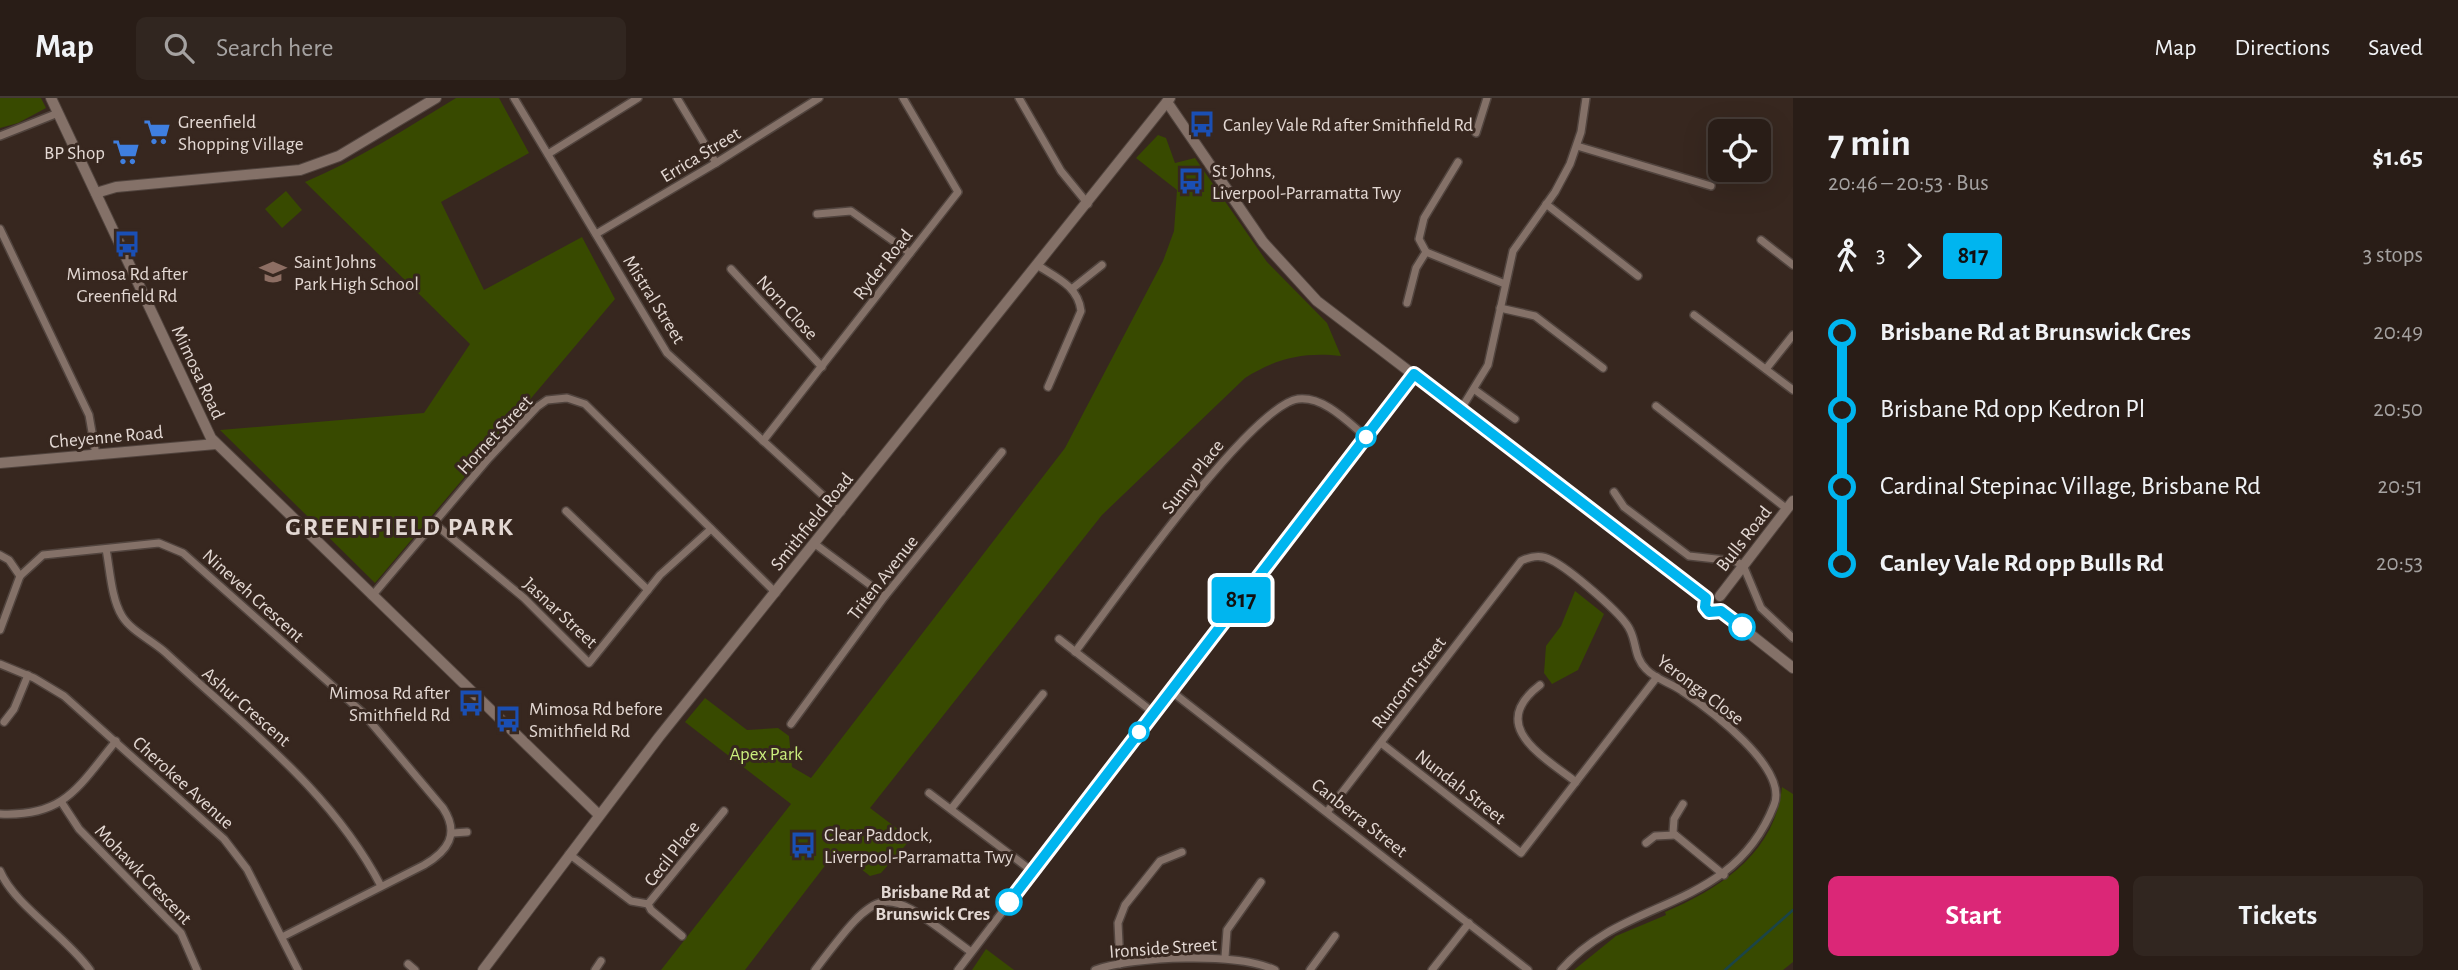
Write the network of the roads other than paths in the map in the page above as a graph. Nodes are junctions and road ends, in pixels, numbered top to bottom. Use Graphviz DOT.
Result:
graph roads {
  1 [pos="51,98"];
  2 [pos="436,98"];
  3 [pos="514,98"];
  4 [pos="638,98"];
  5 [pos="677,98"];
  6 [pos="819,98"];
  7 [pos="904,98"];
  8 [pos="1019,98"];
  9 [pos="1487,98"];
  10 [pos="1586,98"];
  11 [pos="1167,99"];
  12 [pos="58,113"];
  13 [pos="1476,132"];
  14 [pos="0,136"];
  15 [pos="1577,146"];
  16 [pos="548,154"];
  17 [pos="1458,162"];
  18 [pos="716,163"];
  19 [pos="1711,186"];
  20 [pos="96,193"];
  21 [pos="1088,204"];
  22 [pos="1546,204"];
  23 [pos="817,214"];
  24 [pos="1,232"];
  25 [pos="596,234"];
  26 [pos="1761,240"];
  27 [pos="1426,252"];
  28 [pos="910,253"];
  29 [pos="1038,265"];
  30 [pos="1102,265"];
  31 [pos="1793,265"];
  32 [pos="731,269"];
  33 [pos="1638,276"];
  34 [pos="1505,284"];
  35 [pos="1073,288"];
  36 [pos="1407,303"];
  37 [pos="1500,308"];
  38 [pos="1694,315"];
  39 [pos="1793,335"];
  40 [pos="822,367"];
  41 [pos="1603,368"];
  42 [pos="1766,369"];
  43 [pos="1414,374"];
  44 [pos="1048,387"];
  45 [pos="1475,390"];
  46 [pos="1793,390"];
  47 [pos="1656,407"];
  48 [pos="1461,410"];
  49 [pos="1515,419"];
  50 [pos="1366,437"];
  51 [pos="764,441"];
  52 [pos="216,444"];
  53 [pos="1002,452"];
  54 [pos="96,455"];
  55 [pos="0,463"];
  56 [pos="1615,492"];
  57 [pos="1790,505"];
  58 [pos="566,511"];
  59 [pos="841,512"];
  60 [pos="436,525"];
  61 [pos="711,529"];
  62 [pos="815,544"];
  63 [pos="106,549"];
  64 [pos="0,555"];
  65 [pos="1743,565"];
  66 [pos="1513,570"];
  67 [pos="20,576"];
  68 [pos="648,590"];
  69 [pos="776,593"];
  70 [pos="372,596"];
  71 [pos="885,596"];
  72 [pos="1720,596"];
  73 [pos="1706,598"];
  74 [pos="1721,611"];
  75 [pos="0,630"];
  76 [pos="1793,638"];
  77 [pos="1059,639"];
  78 [pos="1075,652"];
  79 [pos="0,664"];
  80 [pos="1793,668"];
  81 [pos="28,675"];
  82 [pos="1657,677"];
  83 [pos="1540,685"];
  84 [pos="1171,691"];
  85 [pos="1043,694"];
  86 [pos="1154,713"];
  87 [pos="4,722"];
  88 [pos="790,724"];
  89 [pos="116,741"];
  90 [pos="1381,743"];
  91 [pos="1576,782"];
  92 [pos="929,793"];
  93 [pos="62,803"];
  94 [pos="1683,804"];
  95 [pos="951,809"];
  96 [pos="724,811"];
  97 [pos="1327,813"];
  98 [pos="0,814"];
  99 [pos="598,814"];
  100 [pos="467,832"];
  101 [pos="453,833"];
  102 [pos="1676,835"];
  103 [pos="1646,843"];
  104 [pos="1182,852"];
  105 [pos="569,854"];
  106 [pos="0,871"];
  107 [pos="1032,871"];
  108 [pos="1724,875"];
  109 [pos="1261,882"];
  110 [pos="381,886"];
  111 [pos="649,904"];
  112 [pos="1469,923"];
  113 [pos="682,936"];
  114 [pos="1335,936"];
  115 [pos="282,937"];
  116 [pos="971,952"];
  117 [pos="1225,957"];
  118 [pos="601,961"];
  119 [pos="1155,961"];
  120 [pos="408,964"];
  121 [pos="1120,964"];
  122 [pos="1272,969"];
  123 [pos="90,970"];
  124 [pos="197,970"];
  125 [pos="298,970"];
  126 [pos="415,970"];
  127 [pos="483,970"];
  128 [pos="594,970"];
  129 [pos="815,970"];
  130 [pos="958,970"];
  131 [pos="1096,970"];
  132 [pos="1156,970"];
  133 [pos="1310,970"];
  134 [pos="1432,970"];
  135 [pos="1528,970"];
  136 [pos="1561,970"];
  1 -- 12 [label="main road, Mimosa Road"];
  2 -- 20 [label="main road"];
  3 -- 16 [label="street, Mistral Street"];
  4 -- 16 [label="street"];
  5 -- 18 [label="street"];
  6 -- 18 [label="street, Errica Street"];
  7 -- 28 [label="street, Ryder Road"];
  8 -- 21 [label="street"];
  9 -- 13 [label="street"];
  10 -- 15 [label="street"];
  11 -- 21 [label="main road, Smithfield Road"];
  11 -- 43 [label="main road"];
  12 -- 14 [label="street"];
  12 -- 20 [label="main road, Mimosa Road"];
  15 -- 19 [label="street"];
  15 -- 22 [label="street"];
  16 -- 25 [label="street, Mistral Street"];
  17 -- 27 [label="street"];
  18 -- 25 [label="street, Errica Street"];
  20 -- 52 [label="main road, Mimosa Road"];
  21 -- 29 [label="main road, Smithfield Road"];
  22 -- 33 [label="street"];
  22 -- 34 [label="street"];
  23 -- 28 [label="street"];
  24 -- 54 [label="street"];
  25 -- 51 [label="street, Mistral Street"];
  26 -- 31 [label="street"];
  27 -- 34 [label="street"];
  27 -- 36 [label="street"];
  28 -- 40 [label="street, Ryder Road"];
  29 -- 35 [label="street"];
  29 -- 59 [label="main road, Smithfield Road"];
  30 -- 35 [label="street"];
  32 -- 40 [label="street, Norn Close"];
  34 -- 37 [label="street"];
  35 -- 44 [label="street"];
  37 -- 41 [label="street"];
  37 -- 45 [label="street"];
  38 -- 42 [label="street"];
  39 -- 42 [label="street"];
  40 -- 51 [label="street, Ryder Road"];
  42 -- 46 [label="street"];
  43 -- 48 [label="main road"];
  43 -- 50 [label="street"];
  45 -- 48 [label="street"];
  45 -- 49 [label="street"];
  47 -- 57 [label="street"];
  48 -- 73 [label="main road"];
  50 -- 78 [label="street, Sunny Place"];
  50 -- 84 [label="street"];
  51 -- 59 [label="street, Mistral Street"];
  52 -- 54 [label="main road, Cheyenne Road"];
  52 -- 70 [label="main road, Mimosa Road"];
  53 -- 71 [label="street, Triten Avenue"];
  54 -- 55 [label="main road, Cheyenne Road"];
  56 -- 65 [label="street"];
  57 -- 65 [label="main road, Bulls Road"];
  58 -- 68 [label="street"];
  59 -- 62 [label="main road, Smithfield Road"];
  60 -- 61 [label="street, Hornet Street"];
  60 -- 68 [label="street, Jasnar Street"];
  60 -- 70 [label="street, Hornet Street"];
  61 -- 68 [label="street, Jasnar Street"];
  61 -- 69 [label="street, Hornet Street"];
  62 -- 69 [label="main road, Smithfield Road"];
  62 -- 71 [label="street"];
  63 -- 67 [label="street, Nineveh Crescent"];
  63 -- 101 [label="street, Nineveh Crescent"];
  63 -- 110 [label="street, Ashur Crescent"];
  64 -- 67 [label="street"];
  65 -- 72 [label="main road, Bulls Road"];
  65 -- 76 [label="street"];
  66 -- 82 [label="street, Yeronga Close"];
  66 -- 90 [label="street, Runcorn Street"];
  67 -- 75 [label="street"];
  69 -- 99 [label="main road, Smithfield Road"];
  70 -- 99 [label="main road, Mimosa Road"];
  71 -- 88 [label="street, Triten Avenue"];
  72 -- 73 [label="main road"];
  72 -- 74 [label="main road"];
  73 -- 74 [label="main road"];
  74 -- 80 [label="main road"];
  77 -- 78 [label="street"];
  78 -- 86 [label="street"];
  79 -- 81 [label="street, Cherokee Avenue"];
  81 -- 87 [label="street"];
  81 -- 89 [label="street, Cherokee Avenue"];
  82 -- 91 [label="street"];
  82 -- 108 [label="street, Yeronga Close"];
  83 -- 91 [label="street"];
  84 -- 86 [label="street"];
  84 -- 97 [label="street, Canberra Street"];
  85 -- 95 [label="street"];
  86 -- 107 [label="street"];
  89 -- 93 [label="street"];
  89 -- 115 [label="street, Cherokee Avenue"];
  90 -- 91 [label="street, Nundah Street"];
  90 -- 97 [label="street, Runcorn Street"];
  92 -- 95 [label="street"];
  93 -- 98 [label="street"];
  93 -- 124 [label="street, Mohawk Crescent"];
  94 -- 102 [label="street"];
  95 -- 107 [label="street"];
  96 -- 111 [label="street, Cecil Place"];
  97 -- 112 [label="street, Canberra Street"];
  99 -- 105 [label="main road, Smithfield Road"];
  100 -- 101 [label="street"];
  101 -- 110 [label="street"];
  102 -- 103 [label="street"];
  102 -- 108 [label="street"];
  104 -- 121 [label="street"];
  105 -- 111 [label="street, Cecil Place"];
  105 -- 127 [label="main road, Smithfield Road"];
  106 -- 123 [label="street"];
  107 -- 116 [label="street"];
  108 -- 136 [label="street, Yeronga Close"];
  109 -- 117 [label="street"];
  110 -- 115 [label="street"];
  111 -- 113 [label="street"];
  112 -- 134 [label="street"];
  112 -- 135 [label="street, Canberra Street"];
  114 -- 133 [label="street"];
  115 -- 125 [label="street, Cherokee Avenue"];
  116 -- 129 [label="street"];
  116 -- 130 [label="street"];
  117 -- 119 [label="street, Ironside Street"];
  117 -- 122 [label="street, Ironside Street"];
  118 -- 128 [label="street"];
  119 -- 121 [label="street, Ironside Street"];
  119 -- 132 [label="street"];
  120 -- 126 [label="street"];
  121 -- 131 [label="street, Ironside Street"];
}
